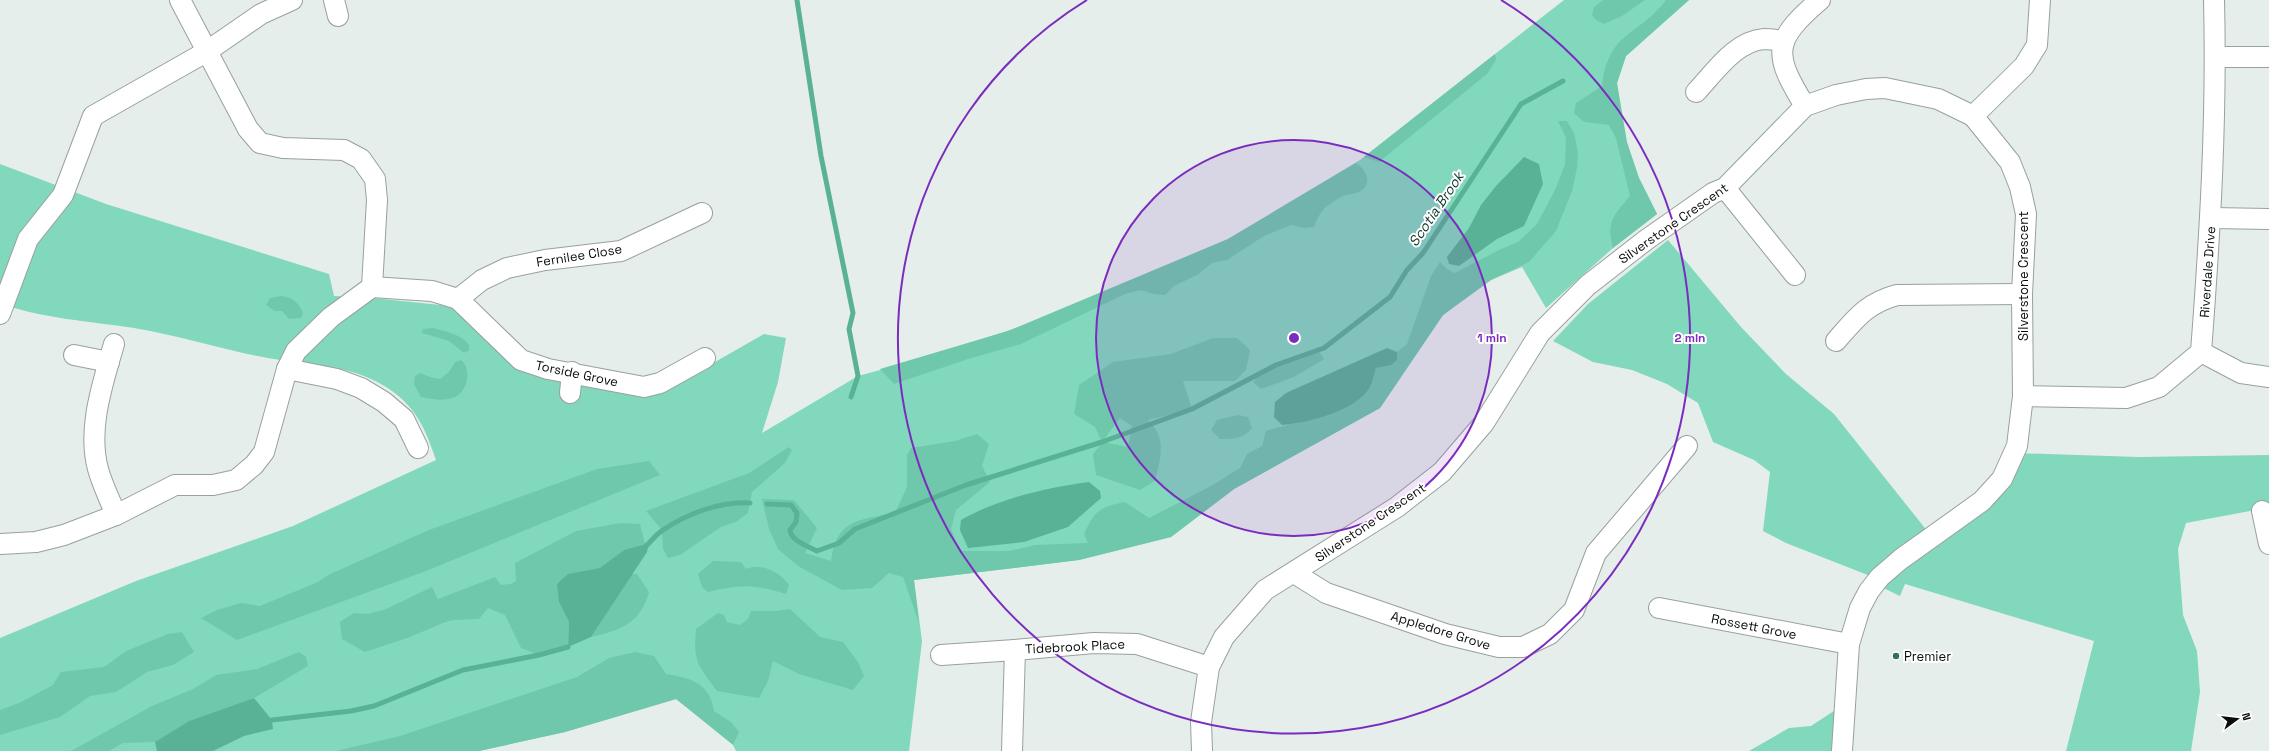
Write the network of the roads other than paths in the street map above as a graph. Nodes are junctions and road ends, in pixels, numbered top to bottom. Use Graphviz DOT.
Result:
graph roads {
  1 [pos="180,0"];
  2 [pos="292,0"];
  3 [pos="1820,0"];
  4 [pos="2040,0"];
  5 [pos="2214,0"];
  6 [pos="1783,41"];
  7 [pos="206,52"];
  8 [pos="2215,57"];
  9 [pos="2269,57"];
  10 [pos="1696,92"];
  11 [pos="1805,106"];
  12 [pos="1973,116"];
  13 [pos="1725,188"];
  14 [pos="702,213"];
  15 [pos="2212,218"];
  16 [pos="2269,218"];
  17 [pos="1795,275"];
  18 [pos="372,287"];
  19 [pos="2022,294"];
  20 [pos="458,299"];
  21 [pos="0,314"];
  22 [pos="1836,341"];
  23 [pos="2202,352"];
  24 [pos="74,355"];
  25 [pos="705,358"];
  26 [pos="287,369"];
  27 [pos="572,372"];
  28 [pos="2269,377"];
  29 [pos="570,393"];
  30 [pos="2023,396"];
  31 [pos="1686,446"];
  32 [pos="418,448"];
  33 [pos="2262,511"];
  34 [pos="116,515"];
  35 [pos="0,544"];
  36 [pos="2269,544"];
  37 [pos="1294,573"];
  38 [pos="1659,608"];
  39 [pos="1849,644"];
  40 [pos="1015,650"];
  41 [pos="941,655"];
  42 [pos="1208,667"];
  43 [pos="1012,751"];
  44 [pos="1202,751"];
  45 [pos="1842,751"];
  1 -- 7 [label="street"];
  2 -- 7 [label="street"];
  3 -- 6 [label="street"];
  4 -- 12 [label="street"];
  5 -- 8 [label="street, Riverdale Drive"];
  6 -- 10 [label="street"];
  6 -- 11 [label="street"];
  7 -- 18 [label="street"];
  7 -- 21 [label="street"];
  8 -- 9 [label="street"];
  8 -- 15 [label="street, Riverdale Drive"];
  11 -- 12 [label="street, Silverstone Crescent"];
  11 -- 13 [label="street, Silverstone Crescent"];
  12 -- 19 [label="street, Silverstone Crescent"];
  13 -- 17 [label="street"];
  13 -- 37 [label="street, Silverstone Crescent"];
  14 -- 20 [label="street, Fernilee Close"];
  15 -- 16 [label="street"];
  15 -- 23 [label="street, Riverdale Drive"];
  18 -- 20 [label="street, Torside Grove"];
  18 -- 26 [label="street"];
  19 -- 22 [label="street"];
  19 -- 30 [label="street, Silverstone Crescent"];
  20 -- 27 [label="street, Torside Grove"];
  23 -- 28 [label="street"];
  23 -- 30 [label="street"];
  24 -- 34 [label="street"];
  25 -- 27 [label="street, Torside Grove"];
  26 -- 32 [label="street"];
  26 -- 34 [label="street"];
  27 -- 29 [label="street"];
  30 -- 39 [label="street, Silverstone Crescent"];
  31 -- 37 [label="street, Appledore Grove"];
  33 -- 36 [label="street"];
  34 -- 35 [label="street"];
  37 -- 42 [label="street, Silverstone Crescent"];
  38 -- 39 [label="street, Rossett Grove"];
  39 -- 45 [label="street, Silverstone Crescent"];
  40 -- 41 [label="street"];
  40 -- 42 [label="street, Tidebrook Place"];
  40 -- 43 [label="street, Tidebrook Place"];
  42 -- 44 [label="street, Silverstone Crescent"];
}
